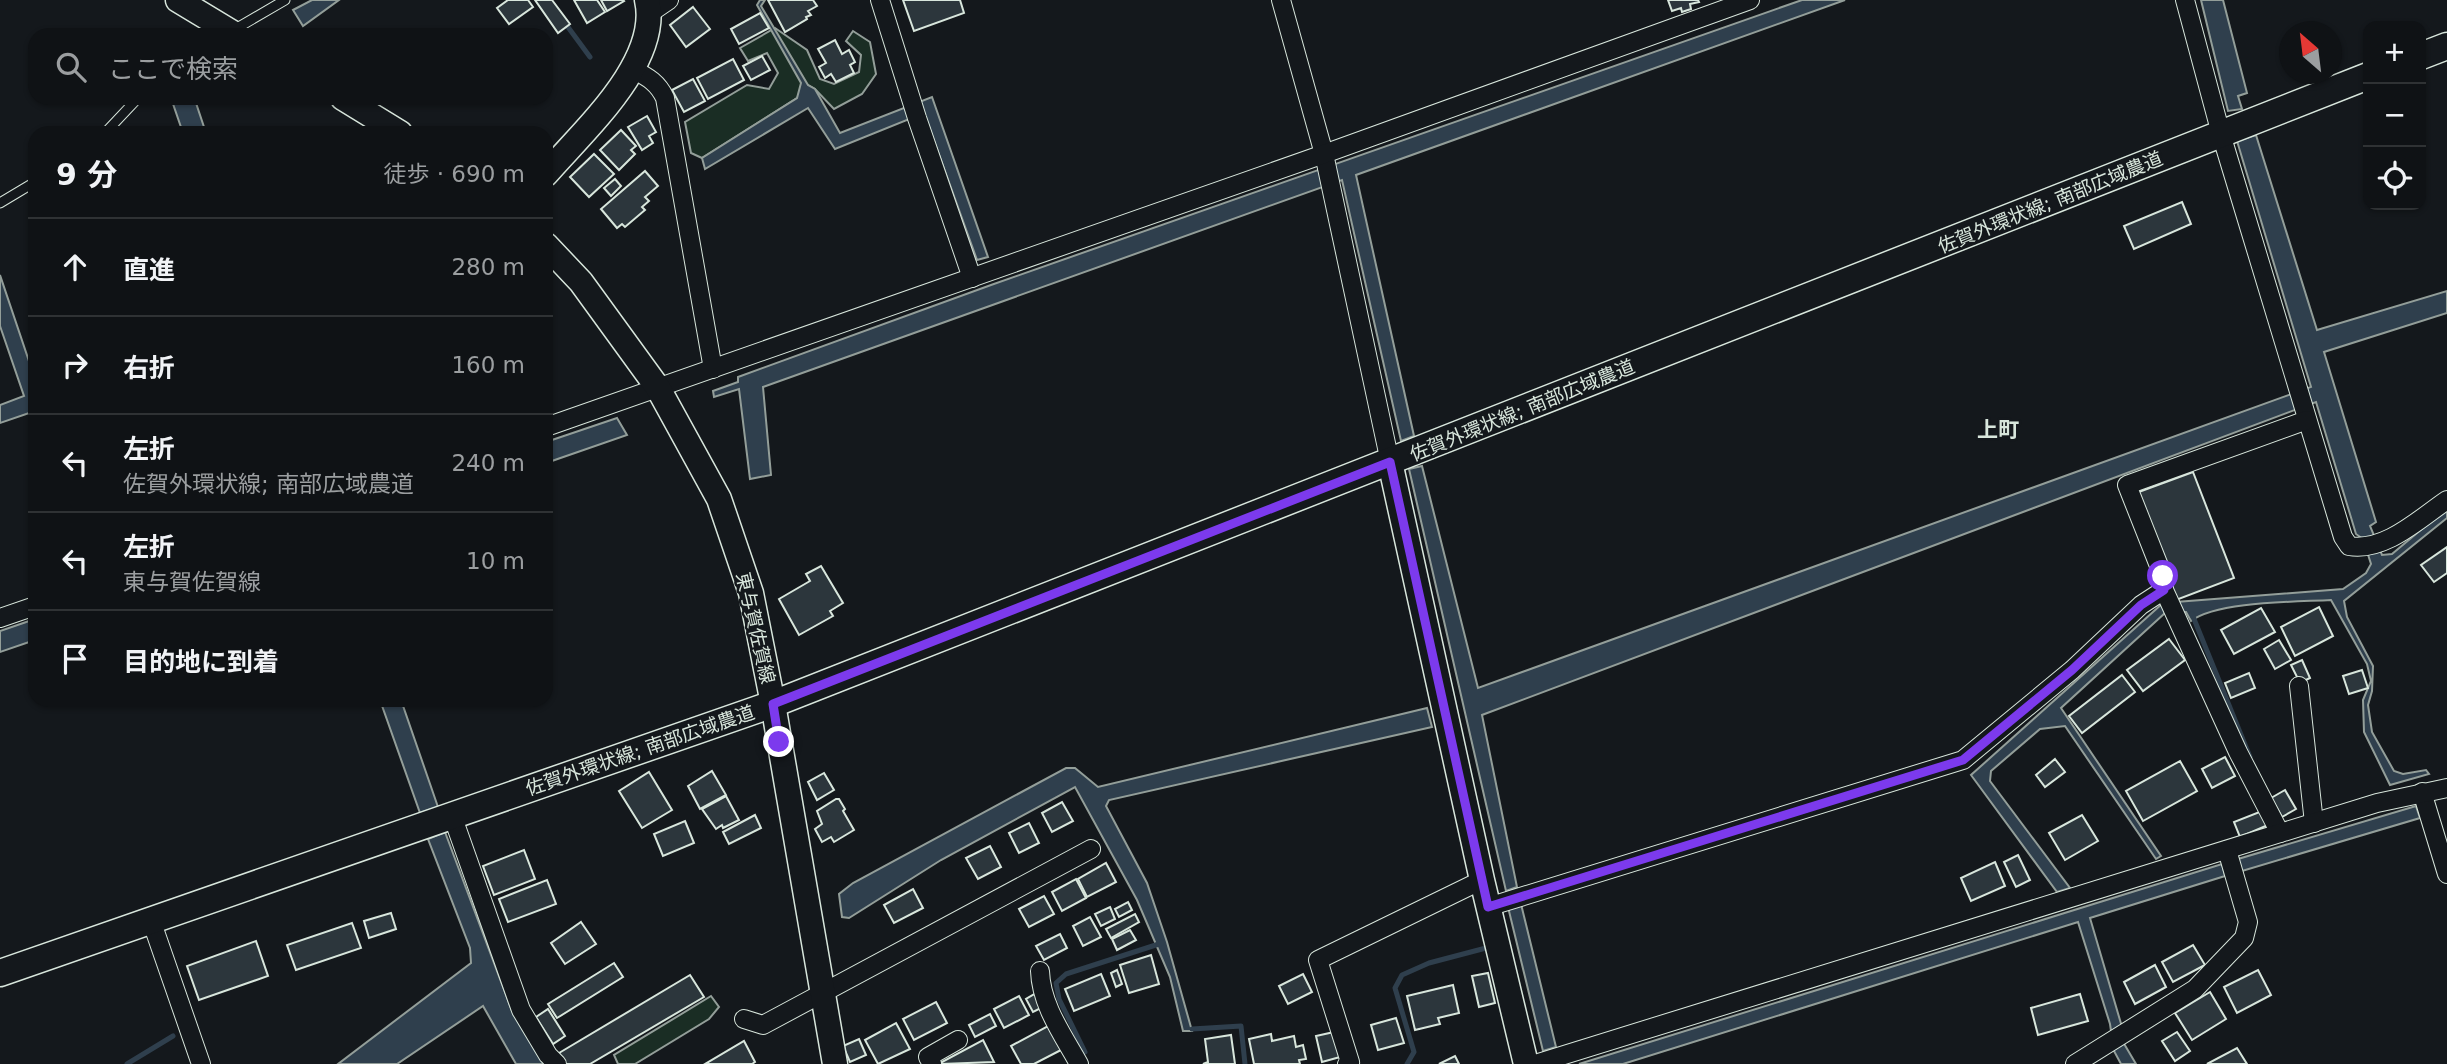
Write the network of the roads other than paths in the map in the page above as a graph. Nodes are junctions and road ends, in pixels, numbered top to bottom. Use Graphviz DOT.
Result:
graph roads {
  1 [pos="178,0"];
  2 [pos="285,0"];
  3 [pos="880,0"];
  4 [pos="1281,0"];
  5 [pos="1750,0"];
  6 [pos="2185,0"];
  7 [pos="656,4"];
  8 [pos="222,28"];
  9 [pos="241,28"];
  10 [pos="2447,46"];
  11 [pos="2426,54"];
  12 [pos="634,69"];
  13 [pos="2363,78"];
  14 [pos="131,105"];
  15 [pos="354,105"];
  16 [pos="112,126"];
  17 [pos="389,126"];
  18 [pos="2221,134"];
  19 [pos="1325,158"];
  20 [pos="553,166"];
  21 [pos="28,186"];
  22 [pos="0,203"];
  23 [pos="553,252"];
  24 [pos="972,278"];
  25 [pos="713,369"];
  26 [pos="659,388"];
  27 [pos="2305,416"];
  28 [pos="553,425"];
  29 [pos="1390,462"];
  30 [pos="2447,500"];
  31 [pos="2164,590"];
  32 [pos="28,608"];
  33 [pos="0,618"];
  34 [pos="2298,687"];
  35 [pos="773,704"];
  36 [pos="2447,788"];
  37 [pos="2422,792"];
  38 [pos="452,815"];
  39 [pos="2314,823"];
  40 [pos="2280,834"];
  41 [pos="1091,849"];
  42 [pos="2227,850"];
  43 [pos="2447,874"];
  44 [pos="1482,880"];
  45 [pos="1488,907"];
  46 [pos="151,920"];
  47 [pos="1040,971"];
  48 [pos="0,973"];
  49 [pos="822,992"];
  50 [pos="744,1019"];
  51 [pos="958,1040"];
  52 [pos="201,1064"];
  53 [pos="557,1064"];
  54 [pos="835,1064"];
  55 [pos="932,1064"];
  56 [pos="1079,1064"];
  57 [pos="1347,1064"];
  58 [pos="1525,1064"];
  59 [pos="1535,1064"];
  60 [pos="2075,1064"];
  1 -- 8 [label="main road"];
  2 -- 9 [label="lane"];
  3 -- 24 [label="street"];
  4 -- 19 [label="street"];
  5 -- 19 [label="street"];
  6 -- 18 [label="street"];
  7 -- 12 [label="main road"];
  10 -- 11 [label="main road"];
  12 -- 20 [label="main road"];
  12 -- 25 [label="street"];
  13 -- 18 [label="main road, 佐賀外環状線; 南部広域農道"];
  14 -- 16 [label="lane"];
  15 -- 17 [label="main road"];
  18 -- 27 [label="street"];
  18 -- 29 [label="main road, 佐賀外環状線; 南部広域農道"];
  19 -- 24 [label="street"];
  19 -- 29 [label="street"];
  21 -- 22 [label="lane"];
  23 -- 26 [label="main road, 東与賀佐賀線"];
  24 -- 25 [label="street"];
  25 -- 26 [label="street"];
  26 -- 28 [label="street"];
  26 -- 35 [label="main road, 東与賀佐賀線"];
  27 -- 30 [label="street"];
  27 -- 31 [label="street"];
  29 -- 35 [label="main road, 佐賀外環状線; 南部広域農道"];
  29 -- 44 [label="main road"];
  31 -- 40 [label="street"];
  31 -- 45 [label="street"];
  32 -- 33 [label="street"];
  34 -- 39 [label="street"];
  35 -- 38 [label="main road, 佐賀外環状線; 南部広域農道"];
  35 -- 49 [label="main road, 東与賀佐賀線"];
  36 -- 37 [label="street"];
  37 -- 39 [label="street"];
  37 -- 43 [label="street"];
  38 -- 46 [label="main road, 佐賀外環状線; 南部広域農道"];
  38 -- 53 [label="street"];
  39 -- 40 [label="street"];
  40 -- 42 [label="street"];
  41 -- 49 [label="street"];
  42 -- 59 [label="street"];
  42 -- 60 [label="street"];
  44 -- 45 [label="main road"];
  44 -- 57 [label="street"];
  45 -- 58 [label="main road"];
  46 -- 48 [label="main road, 佐賀外環状線; 南部広域農道"];
  46 -- 52 [label="street"];
  47 -- 56 [label="street"];
  49 -- 50 [label="street"];
  49 -- 54 [label="main road, 東与賀佐賀線"];
  51 -- 55 [label="street"];
}
